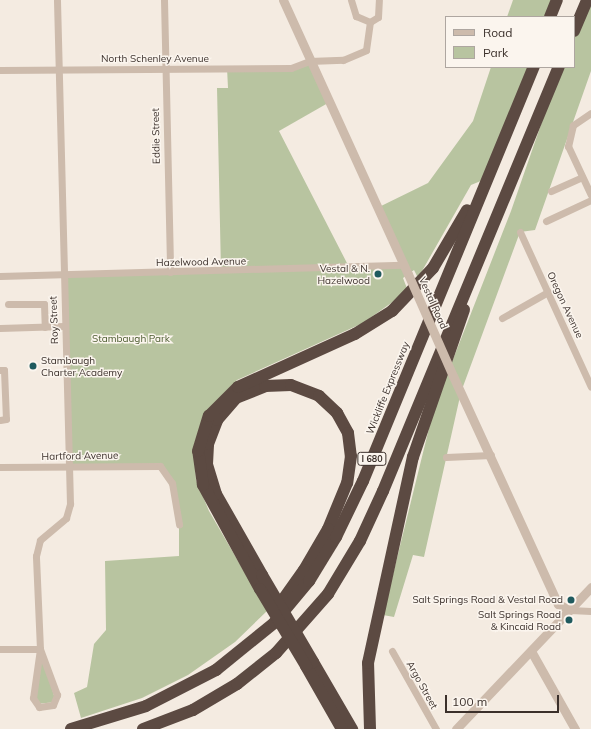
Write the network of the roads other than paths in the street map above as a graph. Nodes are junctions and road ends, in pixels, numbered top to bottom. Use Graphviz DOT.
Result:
graph roads {
  1 [pos="57,0"];
  2 [pos="164,0"];
  3 [pos="283,0"];
  4 [pos="351,0"];
  5 [pos="379,0"];
  6 [pos="557,0"];
  7 [pos="587,0"];
  8 [pos="550,16"];
  9 [pos="370,22"];
  10 [pos="575,29"];
  11 [pos="309,61"];
  12 [pos="534,68"];
  13 [pos="559,68"];
  14 [pos="57,69"];
  15 [pos="165,69"];
  16 [pos="0,70"];
  17 [pos="591,113"];
  18 [pos="582,177"];
  19 [pos="488,178"];
  20 [pos="551,191"];
  21 [pos="591,195"];
  22 [pos="591,200"];
  23 [pos="546,221"];
  24 [pos="520,232"];
  25 [pos="482,250"];
  26 [pos="406,270"];
  27 [pos="170,272"];
  28 [pos="62,275"];
  29 [pos="0,276"];
  30 [pos="548,292"];
  31 [pos="8,304"];
  32 [pos="502,318"];
  33 [pos="64,326"];
  34 [pos="45,327"];
  35 [pos="0,328"];
  36 [pos="0,370"];
  37 [pos="591,387"];
  38 [pos="0,420"];
  39 [pos="491,456"];
  40 [pos="446,457"];
  41 [pos="69,466"];
  42 [pos="0,467"];
  43 [pos="179,524"];
  44 [pos="591,587"];
  45 [pos="570,610"];
  46 [pos="591,611"];
  47 [pos="0,649"];
  48 [pos="40,649"];
  49 [pos="392,651"];
  50 [pos="531,651"];
  51 [pos="310,664"];
  52 [pos="117,715"];
  53 [pos="71,729"];
  54 [pos="143,729"];
  55 [pos="342,729"];
  56 [pos="352,729"];
  57 [pos="370,729"];
  58 [pos="436,729"];
  59 [pos="456,729"];
  60 [pos="575,729"];
  1 -- 14 [label="street, Roy Street"];
  2 -- 15 [label="street, Eddie Street"];
  3 -- 11 [label="street, Vestal Road"];
  4 -- 9 [label="street"];
  5 -- 9 [label="street"];
  6 -- 8 [label="highway"];
  7 -- 10 [label="highway"];
  9 -- 11 [label="street, North Schenley Avenue"];
  11 -- 15 [label="street, North Schenley Avenue"];
  11 -- 26 [label="street, Vestal Road"];
  12 -- 19 [label="highway, Wickliffe Expressway / I 680"];
  13 -- 25 [label="highway, I 680"];
  14 -- 15 [label="street, North Schenley Avenue"];
  14 -- 16 [label="street, North Schenley Avenue"];
  14 -- 28 [label="street, Roy Street"];
  15 -- 27 [label="street, Eddie Street"];
  17 -- 18 [label="street"];
  18 -- 20 [label="street"];
  18 -- 21 [label="street"];
  19 -- 51 [label="highway, bridge"];
  19 -- 52 [label="highway, Wickliffe Expressway / I 680"];
  22 -- 23 [label="street"];
  24 -- 30 [label="street, Oregon Avenue"];
  25 -- 54 [label="highway, I 680"];
  25 -- 57 [label="highway"];
  26 -- 27 [label="street, Hazelwood Avenue"];
  26 -- 39 [label="street, Vestal Road, bridge"];
  27 -- 28 [label="street, Hazelwood Avenue"];
  28 -- 29 [label="street, Hazelwood Avenue"];
  28 -- 33 [label="street, Roy Street"];
  30 -- 32 [label="street"];
  30 -- 37 [label="street, Oregon Avenue"];
  31 -- 34 [label="street"];
  33 -- 34 [label="street"];
  33 -- 41 [label="street, Roy Street"];
  34 -- 35 [label="street"];
  36 -- 38 [label="street"];
  39 -- 40 [label="street"];
  39 -- 45 [label="street, Vestal Road"];
  41 -- 42 [label="street, Hartford Avenue"];
  41 -- 43 [label="street, Hartford Avenue"];
  41 -- 48 [label="street, Roy Street"];
  44 -- 45 [label="street"];
  45 -- 46 [label="street"];
  45 -- 50 [label="street"];
  47 -- 48 [label="street"];
  48 -- 48 [label="street, Roy Street"];
  49 -- 58 [label="street, Argo Street"];
  50 -- 59 [label="street"];
  50 -- 60 [label="street"];
  51 -- 52 [label="highway, bridge"];
  51 -- 55 [label="highway"];
  51 -- 56 [label="highway"];
  52 -- 53 [label="highway, Wickliffe Expressway / I 680"];
}
